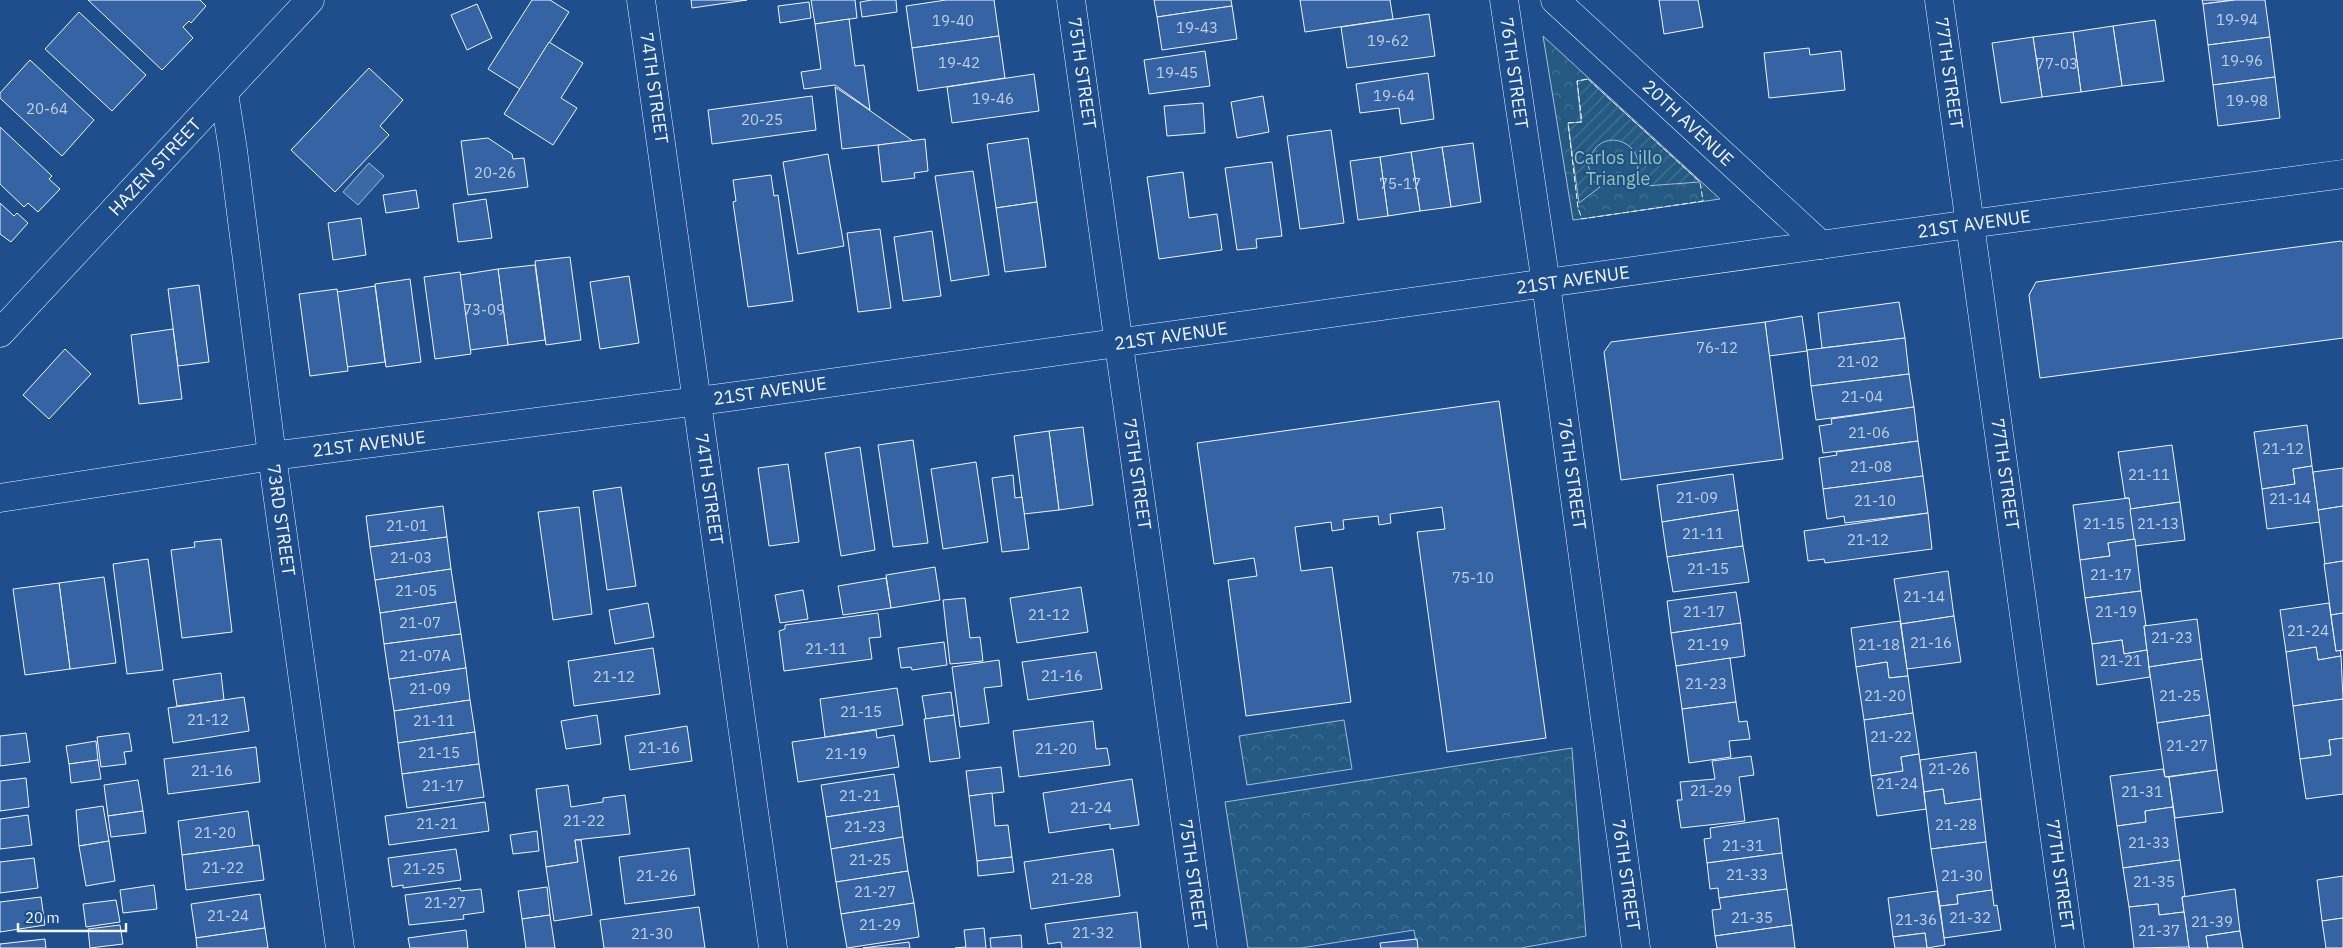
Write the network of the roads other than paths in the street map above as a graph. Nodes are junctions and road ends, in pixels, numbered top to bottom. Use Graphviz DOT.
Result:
graph roads {
  1 [pos="310,0"];
  2 [pos="642,0"];
  3 [pos="1071,0"];
  4 [pos="1504,0"];
  5 [pos="1555,0"];
  6 [pos="1939,0"];
  7 [pos="224,93"];
  8 [pos="2343,174"];
  9 [pos="1970,224"];
  10 [pos="1821,245"];
  11 [pos="1546,284"];
  12 [pos="0,333"];
  13 [pos="1119,344"];
  14 [pos="698,401"];
  15 [pos="272,456"];
  16 [pos="0,498"];
  17 [pos="340,948"];
  18 [pos="773,948"];
  19 [pos="1203,948"];
  20 [pos="1636,948"];
  21 [pos="2070,948"];
  1 -- 7 [label="street, HAZEN STREET"];
  2 -- 14 [label="street, 74TH STREET"];
  3 -- 13 [label="street, 75TH STREET"];
  4 -- 11 [label="street, 76TH STREET"];
  5 -- 10 [label="street, 20TH AVENUE"];
  6 -- 9 [label="street, 77TH STREET"];
  7 -- 12 [label="street, HAZEN STREET"];
  7 -- 15 [label="street, 73RD STREET"];
  8 -- 9 [label="street, 21ST AVENUE"];
  9 -- 10 [label="street, 21ST AVENUE"];
  9 -- 21 [label="street, 77TH STREET"];
  10 -- 11 [label="street, 21ST AVENUE"];
  11 -- 13 [label="street, 21ST AVENUE"];
  11 -- 20 [label="street, 76TH STREET"];
  13 -- 14 [label="street, 21ST AVENUE"];
  13 -- 19 [label="street, 75TH STREET"];
  14 -- 15 [label="street, 21ST AVENUE"];
  14 -- 18 [label="street, 74TH STREET"];
  15 -- 16 [label="street, 21ST AVENUE"];
  15 -- 17 [label="street, 73RD STREET"];
}
